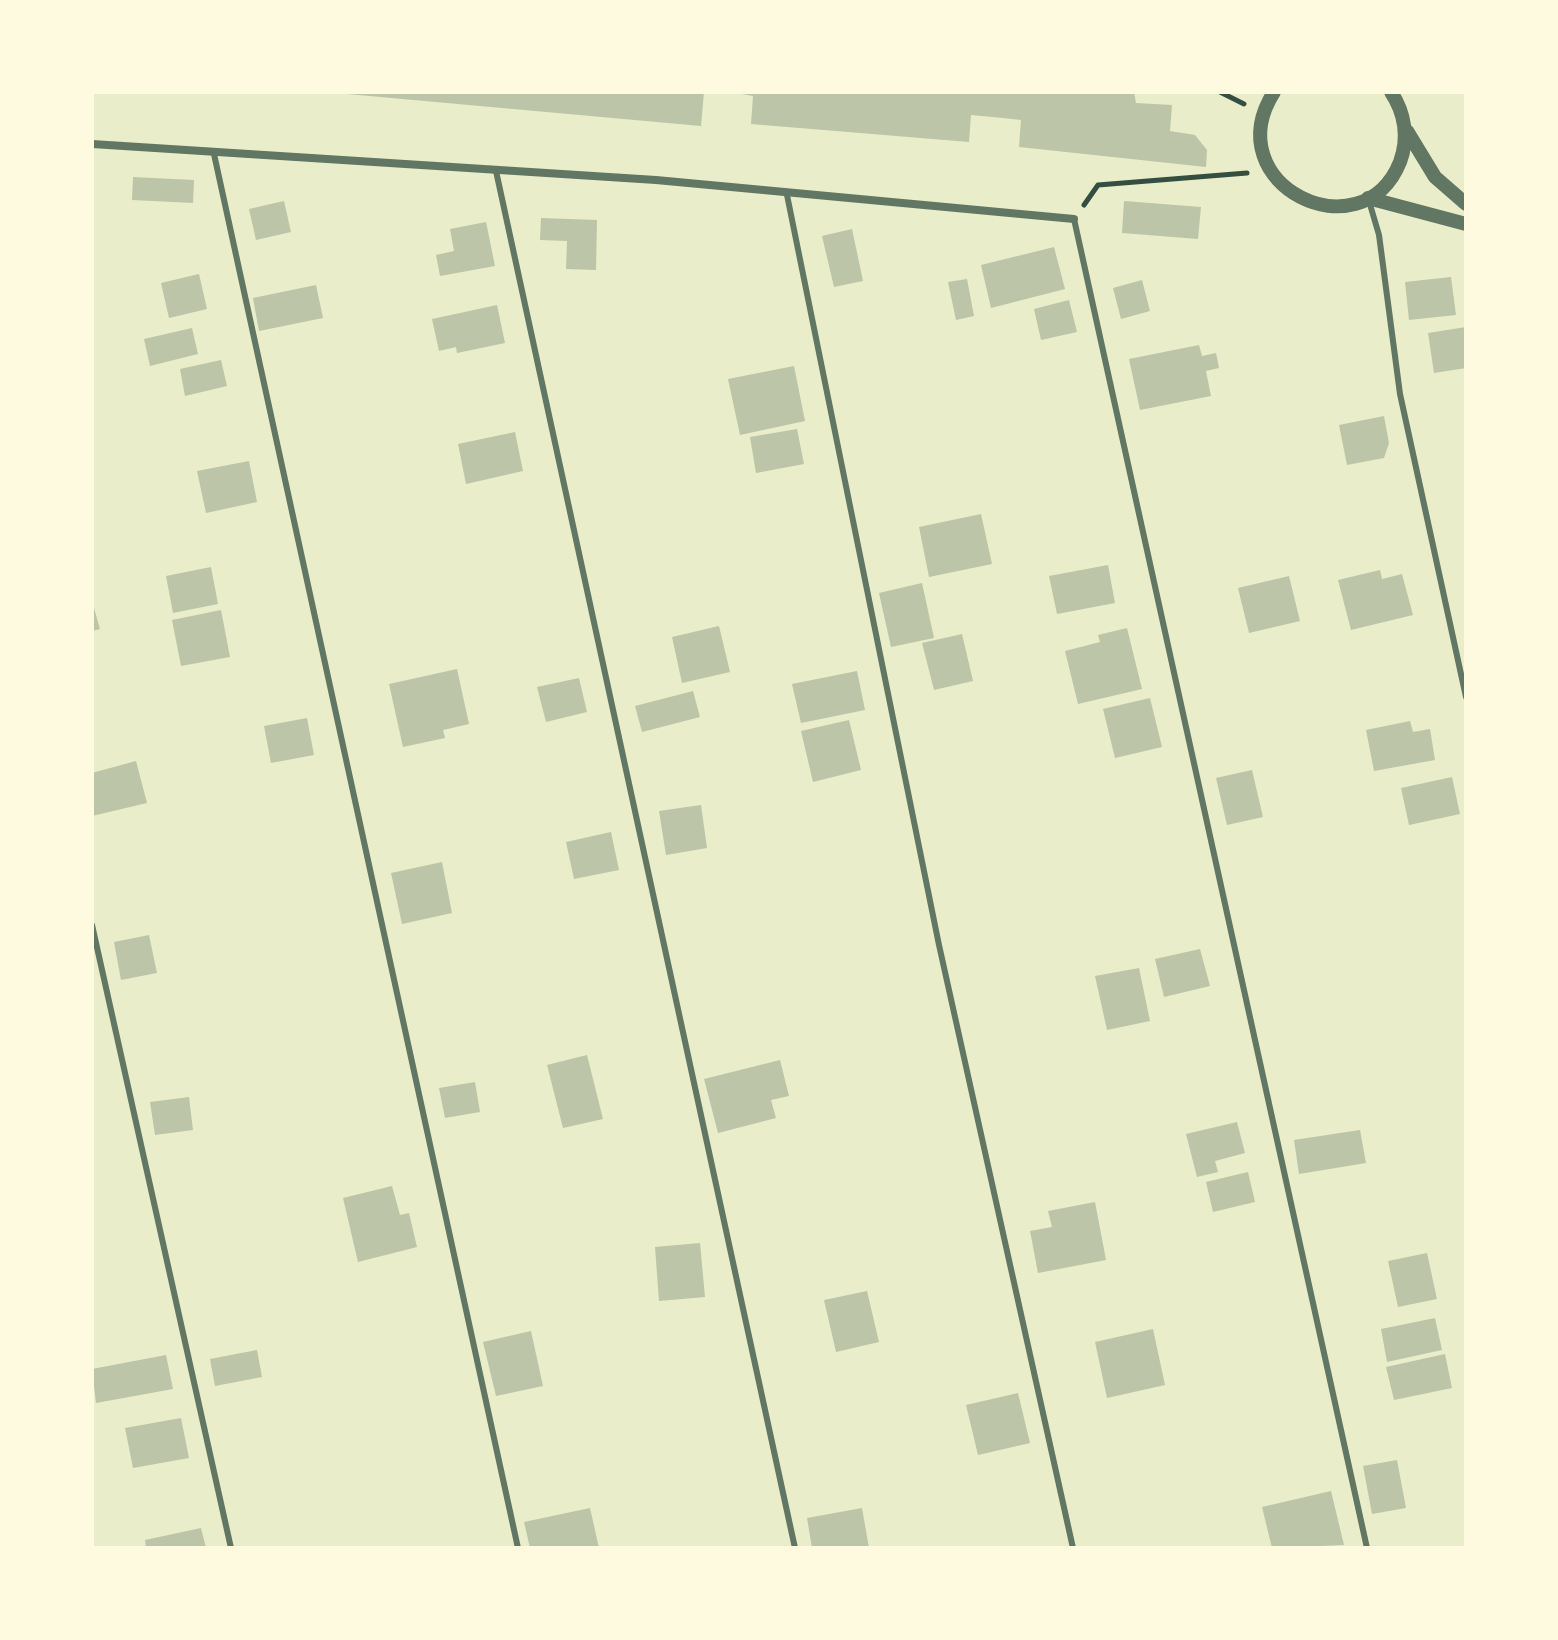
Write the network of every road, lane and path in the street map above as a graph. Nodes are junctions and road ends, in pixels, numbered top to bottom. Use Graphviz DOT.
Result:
graph roads {
  1 [pos="1274,92"];
  2 [pos="1391,92"];
  3 [pos="1405,127"];
  4 [pos="92,144"];
  5 [pos="214,154"];
  6 [pos="1270,169"];
  7 [pos="496,171"];
  8 [pos="787,195"];
  9 [pos="1368,198"];
  10 [pos="1466,204"];
  11 [pos="1074,219"];
  12 [pos="1466,224"];
  13 [pos="1466,697"];
  14 [pos="92,925"];
  15 [pos="231,1548"];
  16 [pos="518,1548"];
  17 [pos="795,1548"];
  18 [pos="1073,1548"];
  19 [pos="1367,1548"];
  1 -- 6 [label="street"];
  2 -- 3 [label="street"];
  3 -- 9 [label="street"];
  3 -- 10 [label="street"];
  4 -- 5 [label="street"];
  5 -- 7 [label="street"];
  5 -- 16 [label="lane"];
  6 -- 9 [label="street"];
  6 -- 11 [label="path"];
  7 -- 8 [label="street"];
  7 -- 17 [label="lane"];
  8 -- 11 [label="street"];
  8 -- 18 [label="lane"];
  9 -- 12 [label="street"];
  9 -- 13 [label="lane"];
  11 -- 19 [label="lane"];
  14 -- 15 [label="lane"];
}
